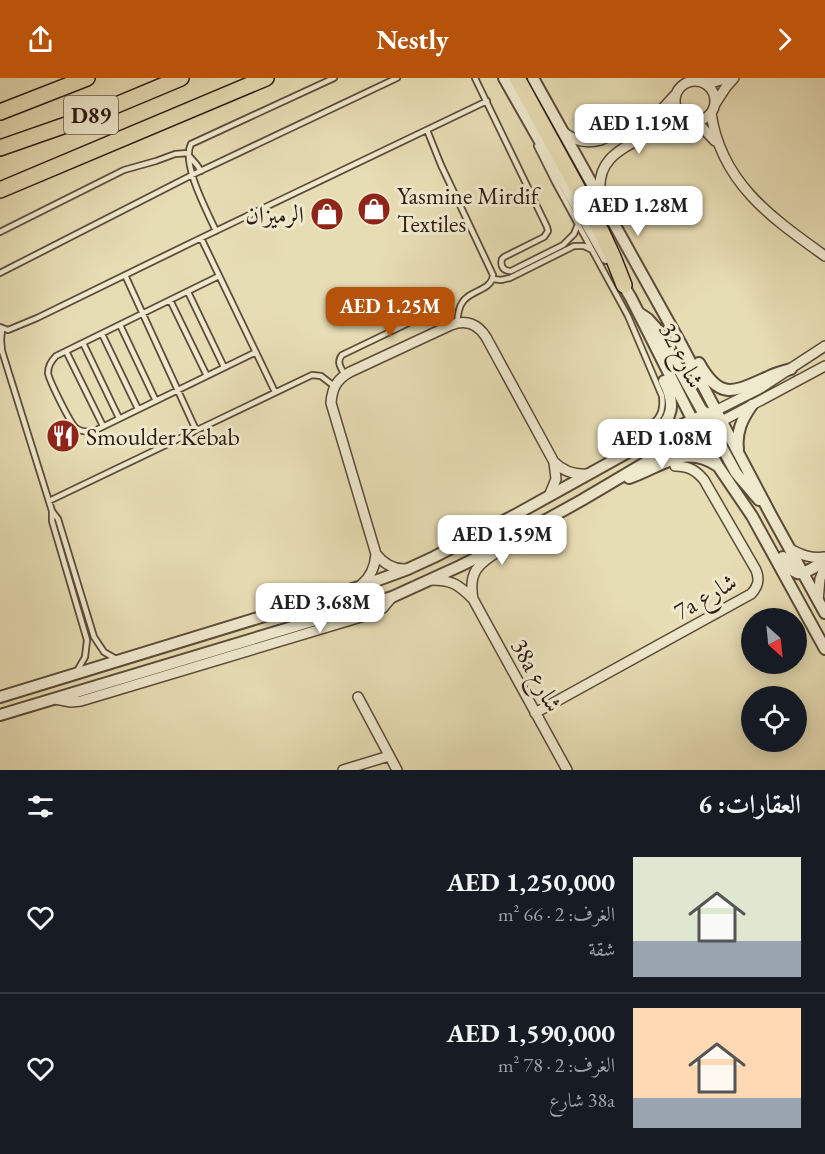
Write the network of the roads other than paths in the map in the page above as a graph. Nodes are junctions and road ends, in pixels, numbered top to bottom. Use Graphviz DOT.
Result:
graph roads {
  1 [pos="87,78"];
  2 [pos="181,78"];
  3 [pos="266,78"];
  4 [pos="334,78"];
  5 [pos="396,78"];
  6 [pos="475,78"];
  7 [pos="504,78"];
  8 [pos="517,78"];
  9 [pos="533,78"];
  10 [pos="675,78"];
  11 [pos="728,78"];
  12 [pos="734,78"];
  13 [pos="699,80"];
  14 [pos="676,93"];
  15 [pos="487,101"];
  16 [pos="713,109"];
  17 [pos="0,112"];
  18 [pos="526,115"];
  19 [pos="83,119"];
  20 [pos="686,119"];
  21 [pos="696,121"];
  22 [pos="427,130"];
  23 [pos="562,131"];
  24 [pos="0,148"];
  25 [pos="720,148"];
  26 [pos="189,155"];
  27 [pos="0,159"];
  28 [pos="201,171"];
  29 [pos="192,175"];
  30 [pos="0,190"];
  31 [pos="601,200"];
  32 [pos="578,224"];
  33 [pos="216,231"];
  34 [pos="0,232"];
  35 [pos="201,238"];
  36 [pos="592,250"];
  37 [pos="825,256"];
  38 [pos="0,273"];
  39 [pos="124,275"];
  40 [pos="219,276"];
  41 [pos="493,279"];
  42 [pos="624,285"];
  43 [pos="188,292"];
  44 [pos="170,300"];
  45 [pos="638,312"];
  46 [pos="143,314"];
  47 [pos="419,318"];
  48 [pos="457,322"];
  49 [pos="120,325"];
  50 [pos="1,328"];
  51 [pos="102,333"];
  52 [pos="83,343"];
  53 [pos="682,346"];
  54 [pos="825,346"];
  55 [pos="656,350"];
  56 [pos="66,351"];
  57 [pos="256,352"];
  58 [pos="825,366"];
  59 [pos="224,368"];
  60 [pos="791,369"];
  61 [pos="345,375"];
  62 [pos="207,376"];
  63 [pos="334,386"];
  64 [pos="178,390"];
  65 [pos="275,392"];
  66 [pos="156,401"];
  67 [pos="752,405"];
  68 [pos="138,409"];
  69 [pos="717,410"];
  70 [pos="705,414"];
  71 [pos="119,418"];
  72 [pos="692,420"];
  73 [pos="722,421"];
  74 [pos="103,426"];
  75 [pos="710,427"];
  76 [pos="196,430"];
  77 [pos="699,433"];
  78 [pos="634,449"];
  79 [pos="738,452"];
  80 [pos="554,462"];
  81 [pos="610,462"];
  82 [pos="675,466"];
  83 [pos="718,466"];
  84 [pos="588,474"];
  85 [pos="612,482"];
  86 [pos="549,496"];
  87 [pos="49,501"];
  88 [pos="52,512"];
  89 [pos="771,515"];
  90 [pos="752,516"];
  91 [pos="522,532"];
  92 [pos="790,549"];
  93 [pos="376,554"];
  94 [pos="825,557"];
  95 [pos="825,564"];
  96 [pos="408,569"];
  97 [pos="804,573"];
  98 [pos="428,580"];
  99 [pos="359,587"];
  100 [pos="473,599"];
  101 [pos="818,601"];
  102 [pos="825,613"];
  103 [pos="825,649"];
  104 [pos="119,660"];
  105 [pos="75,674"];
  106 [pos="0,697"];
  107 [pos="358,697"];
  108 [pos="535,712"];
  109 [pos="0,716"];
  110 [pos="389,756"];
  111 [pos="343,770"];
  112 [pos="397,770"];
  113 [pos="567,770"];
  1 -- 17 [label="highway, D89"];
  2 -- 19 [label="highway, D89"];
  3 -- 30 [label="highway"];
  4 -- 26 [label="lane"];
  5 -- 28 [label="lane"];
  6 -- 15 [label="lane"];
  7 -- 18 [label="street, شارع 32"];
  8 -- 42 [label="highway"];
  9 -- 23 [label="street, شارع 32"];
  10 -- 14 [label="street"];
  11 -- 13 [label="street"];
  12 -- 16 [label="street"];
  13 -- 14 [label="street"];
  13 -- 16 [label="street"];
  14 -- 20 [label="street"];
  14 -- 23 [label="street"];
  15 -- 22 [label="lane"];
  15 -- 32 [label="lane"];
  16 -- 21 [label="street"];
  16 -- 25 [label="street"];
  18 -- 32 [label="lane"];
  18 -- 42 [label="street, شارع 32"];
  19 -- 24 [label="highway, D89"];
  19 -- 27 [label="highway"];
  20 -- 21 [label="street"];
  20 -- 31 [label="street"];
  21 -- 25 [label="street"];
  22 -- 33 [label="lane"];
  22 -- 41 [label="lane"];
  23 -- 31 [label="street, شارع 32"];
  25 -- 37 [label="street"];
  26 -- 28 [label="lane"];
  26 -- 29 [label="lane"];
  26 -- 34 [label="lane"];
  28 -- 29 [label="lane"];
  29 -- 33 [label="lane"];
  29 -- 38 [label="lane"];
  31 -- 53 [label="street, شارع 32"];
  32 -- 36 [label="lane"];
  33 -- 35 [label="lane"];
  35 -- 39 [label="lane"];
  35 -- 40 [label="lane"];
  36 -- 41 [label="lane"];
  36 -- 81 [label="lane"];
  39 -- 46 [label="lane"];
  39 -- 50 [label="lane"];
  40 -- 43 [label="lane"];
  40 -- 57 [label="lane"];
  41 -- 48 [label="lane"];
  42 -- 45 [label="street, شارع 32"];
  43 -- 44 [label="lane"];
  43 -- 59 [label="lane"];
  44 -- 46 [label="lane"];
  44 -- 62 [label="lane"];
  45 -- 55 [label="street, شارع 32"];
  45 -- 70 [label="street"];
  46 -- 49 [label="lane"];
  46 -- 64 [label="lane"];
  47 -- 61 [label="lane"];
  48 -- 61 [label="street"];
  48 -- 80 [label="street"];
  49 -- 51 [label="lane"];
  49 -- 66 [label="lane"];
  50 -- 87 [label="lane"];
  51 -- 52 [label="lane"];
  51 -- 68 [label="lane"];
  52 -- 56 [label="lane"];
  52 -- 71 [label="lane"];
  53 -- 60 [label="street"];
  53 -- 69 [label="street, شارع 32"];
  54 -- 60 [label="street"];
  55 -- 72 [label="street, شارع 32"];
  55 -- 78 [label="street"];
  56 -- 74 [label="lane"];
  56 -- 74 [label="lane"];
  57 -- 59 [label="lane"];
  57 -- 65 [label="lane"];
  58 -- 67 [label="street"];
  59 -- 62 [label="lane"];
  60 -- 69 [label="street"];
  61 -- 63 [label="street"];
  62 -- 64 [label="lane"];
  63 -- 65 [label="lane"];
  63 -- 93 [label="street"];
  64 -- 66 [label="lane"];
  64 -- 76 [label="lane"];
  65 -- 76 [label="lane"];
  66 -- 68 [label="lane"];
  67 -- 73 [label="street"];
  67 -- 79 [label="street"];
  68 -- 71 [label="lane"];
  69 -- 70 [label="street"];
  69 -- 73 [label="street, شارع 32"];
  70 -- 72 [label="street"];
  70 -- 73 [label="street"];
  71 -- 74 [label="lane"];
  72 -- 75 [label="street"];
  72 -- 77 [label="street, شارع 32"];
  72 -- 78 [label="street"];
  73 -- 75 [label="street"];
  73 -- 79 [label="street, شارع 32"];
  75 -- 77 [label="street"];
  75 -- 89 [label="street"];
  76 -- 87 [label="lane"];
  77 -- 83 [label="street, شارع 32"];
  77 -- 85 [label="street"];
  78 -- 81 [label="street"];
  79 -- 89 [label="street, شارع 32"];
  80 -- 84 [label="street"];
  80 -- 86 [label="street"];
  81 -- 84 [label="street"];
  82 -- 108 [label="street, 7a شارع"];
  83 -- 85 [label="street"];
  83 -- 90 [label="street, شارع 32"];
  84 -- 86 [label="street"];
  85 -- 91 [label="street"];
  86 -- 96 [label="street"];
  87 -- 88 [label="lane"];
  88 -- 104 [label="lane"];
  88 -- 105 [label="lane"];
  89 -- 92 [label="street, شارع 32"];
  90 -- 97 [label="street"];
  90 -- 103 [label="street, شارع 32"];
  91 -- 98 [label="street"];
  91 -- 100 [label="street"];
  92 -- 94 [label="street"];
  92 -- 97 [label="street, شارع 32"];
  93 -- 96 [label="street"];
  93 -- 99 [label="street"];
  95 -- 97 [label="street"];
  95 -- 101 [label="street"];
  96 -- 99 [label="street"];
  97 -- 101 [label="street, شارع 32"];
  98 -- 100 [label="street, 38a شارع"];
  98 -- 109 [label="street"];
  99 -- 104 [label="street"];
  100 -- 108 [label="street, 38a شارع"];
  101 -- 102 [label="street, شارع 32"];
  104 -- 105 [label="street"];
  105 -- 106 [label="street"];
  107 -- 110 [label="street"];
  108 -- 113 [label="street, 38a شارع"];
  110 -- 111 [label="street"];
  110 -- 112 [label="street"];
}
